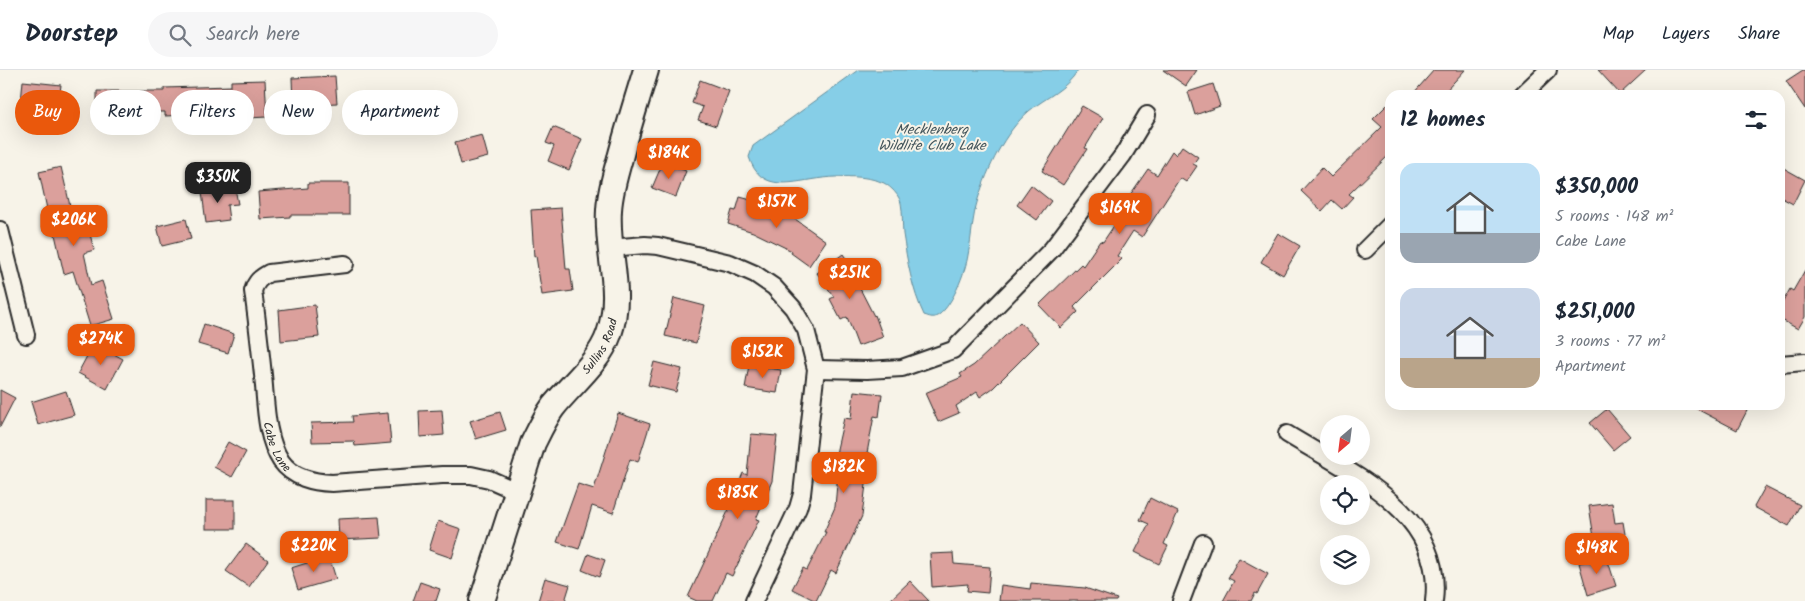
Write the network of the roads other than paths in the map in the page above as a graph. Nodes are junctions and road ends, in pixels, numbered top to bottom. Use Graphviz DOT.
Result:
graph roads {
  1 [pos="646,70"];
  2 [pos="1548,70"];
  3 [pos="1527,90"];
  4 [pos="1147,115"];
  5 [pos="0,230"];
  6 [pos="1385,230"];
  7 [pos="610,248"];
  8 [pos="1365,250"];
  9 [pos="345,264"];
  10 [pos="26,335"];
  11 [pos="1785,364"];
  12 [pos="1804,365"];
  13 [pos="816,370"];
  14 [pos="1287,434"];
  15 [pos="516,491"];
  16 [pos="1203,543"];
  17 [pos="482,601"];
  18 [pos="754,601"];
  19 [pos="1181,601"];
  20 [pos="1434,601"];
  1 -- 7 [label="street, Sullins Road"];
  2 -- 3 [label="street"];
  4 -- 13 [label="street"];
  5 -- 10 [label="street"];
  6 -- 8 [label="street"];
  7 -- 13 [label="street"];
  7 -- 15 [label="street, Sullins Road"];
  9 -- 15 [label="street, Cabe Lane"];
  11 -- 12 [label="street"];
  13 -- 18 [label="street"];
  14 -- 20 [label="street"];
  15 -- 17 [label="street, Sullins Road"];
  16 -- 19 [label="street"];
}
